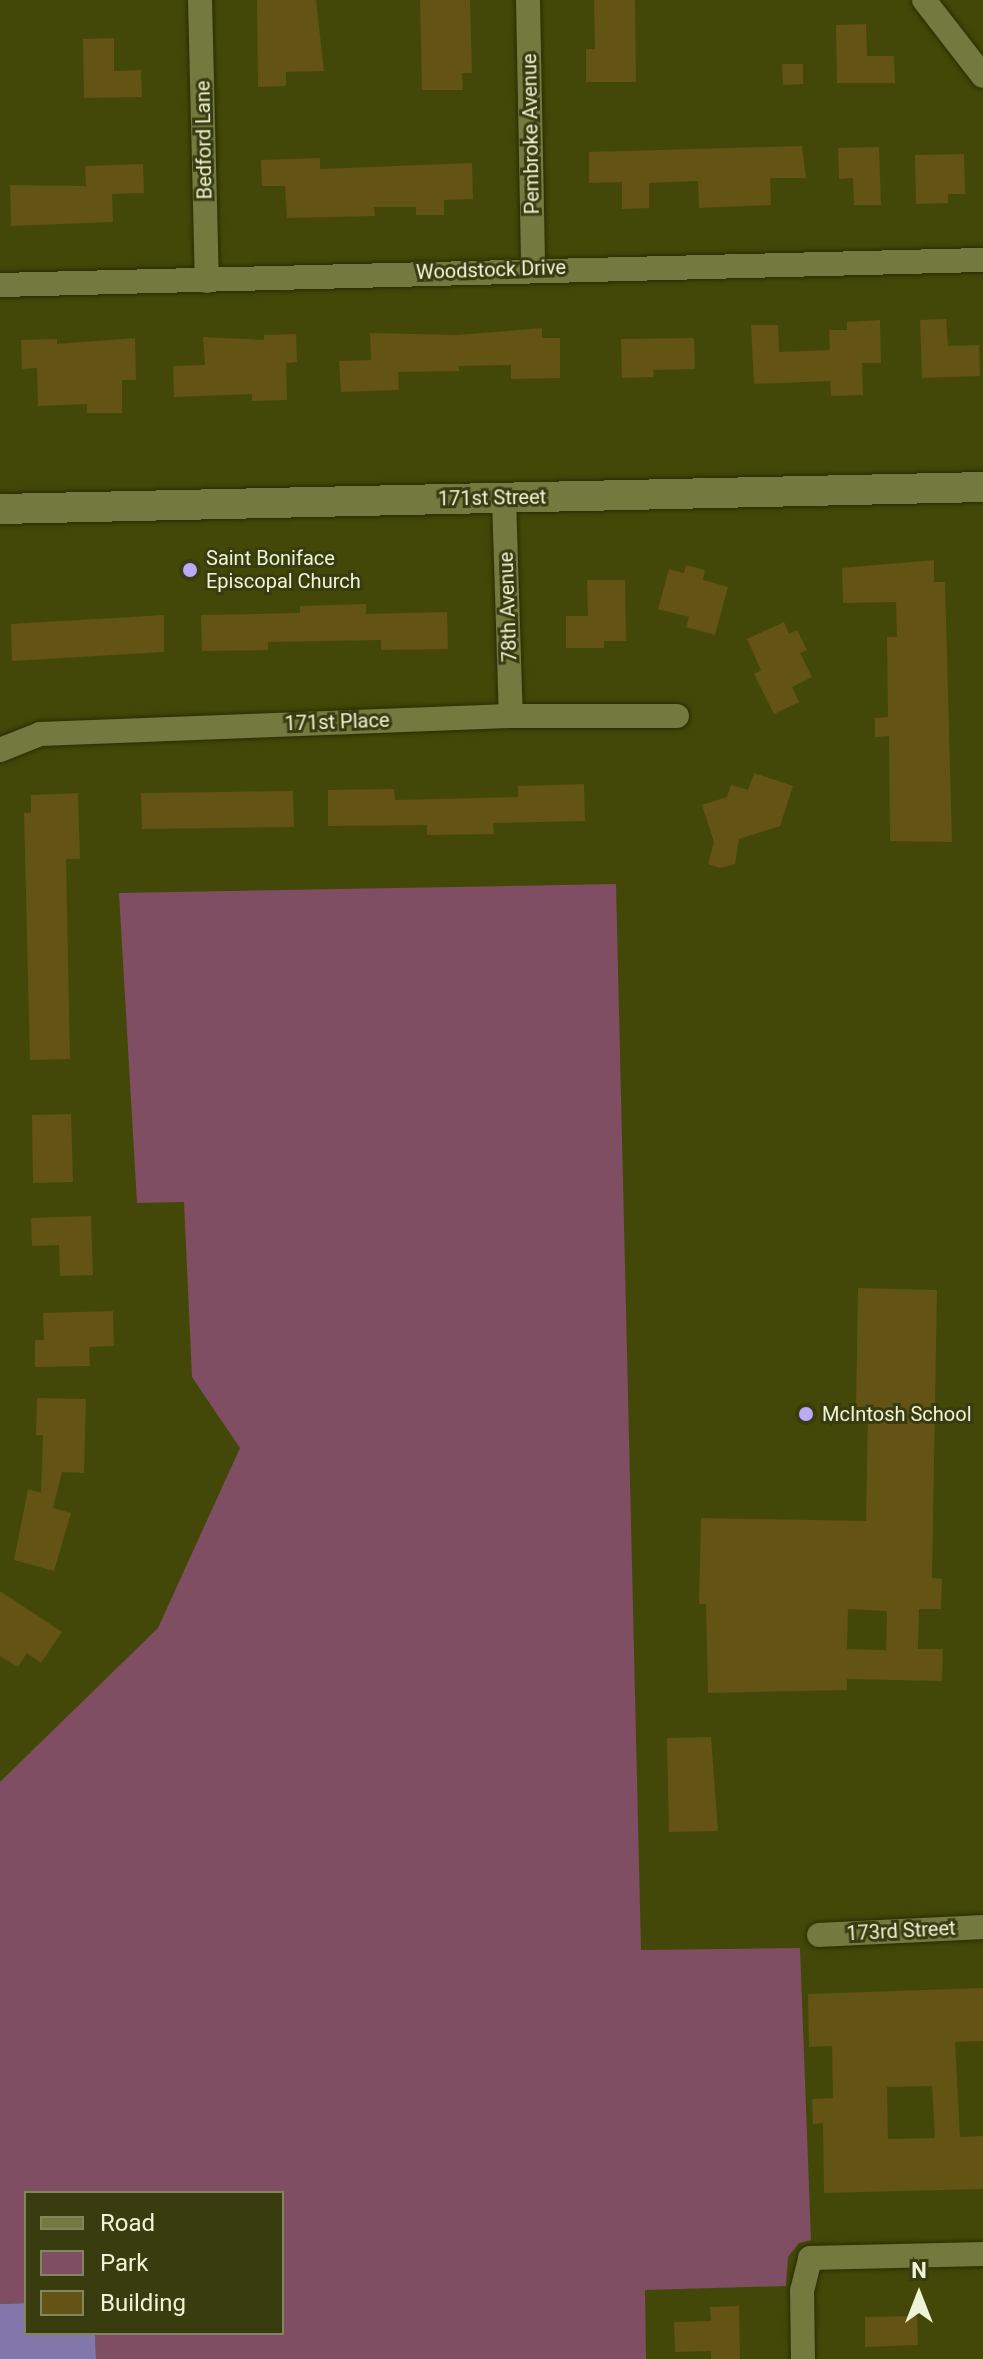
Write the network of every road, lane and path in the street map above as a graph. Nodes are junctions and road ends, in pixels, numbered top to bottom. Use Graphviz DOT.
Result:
graph roads {
  1 [pos="200,0"];
  2 [pos="528,0"];
  3 [pos="930,2"];
  4 [pos="983,76"];
  5 [pos="983,260"];
  6 [pos="533,268"];
  7 [pos="207,281"];
  8 [pos="0,285"];
  9 [pos="983,487"];
  10 [pos="504,498"];
  11 [pos="0,509"];
  12 [pos="511,716"];
  13 [pos="677,716"];
  14 [pos="0,750"];
  15 [pos="983,1927"];
  16 [pos="819,1935"];
  17 [pos="983,2254"];
  18 [pos="803,2359"];
  1 -- 7 [label="street, Bedford Lane"];
  2 -- 6 [label="street, Pembroke Avenue"];
  3 -- 4 [label="street"];
  5 -- 6 [label="street, Woodstock Drive"];
  6 -- 7 [label="street, Woodstock Drive"];
  7 -- 8 [label="street, Woodstock Drive"];
  9 -- 10 [label="street, 171st Street"];
  10 -- 11 [label="street, 171st Street"];
  10 -- 12 [label="street, 78th Avenue"];
  12 -- 13 [label="street, 171st Place"];
  12 -- 14 [label="street, 171st Place"];
  15 -- 16 [label="street, 173rd Street"];
  17 -- 18 [label="street"];
}
